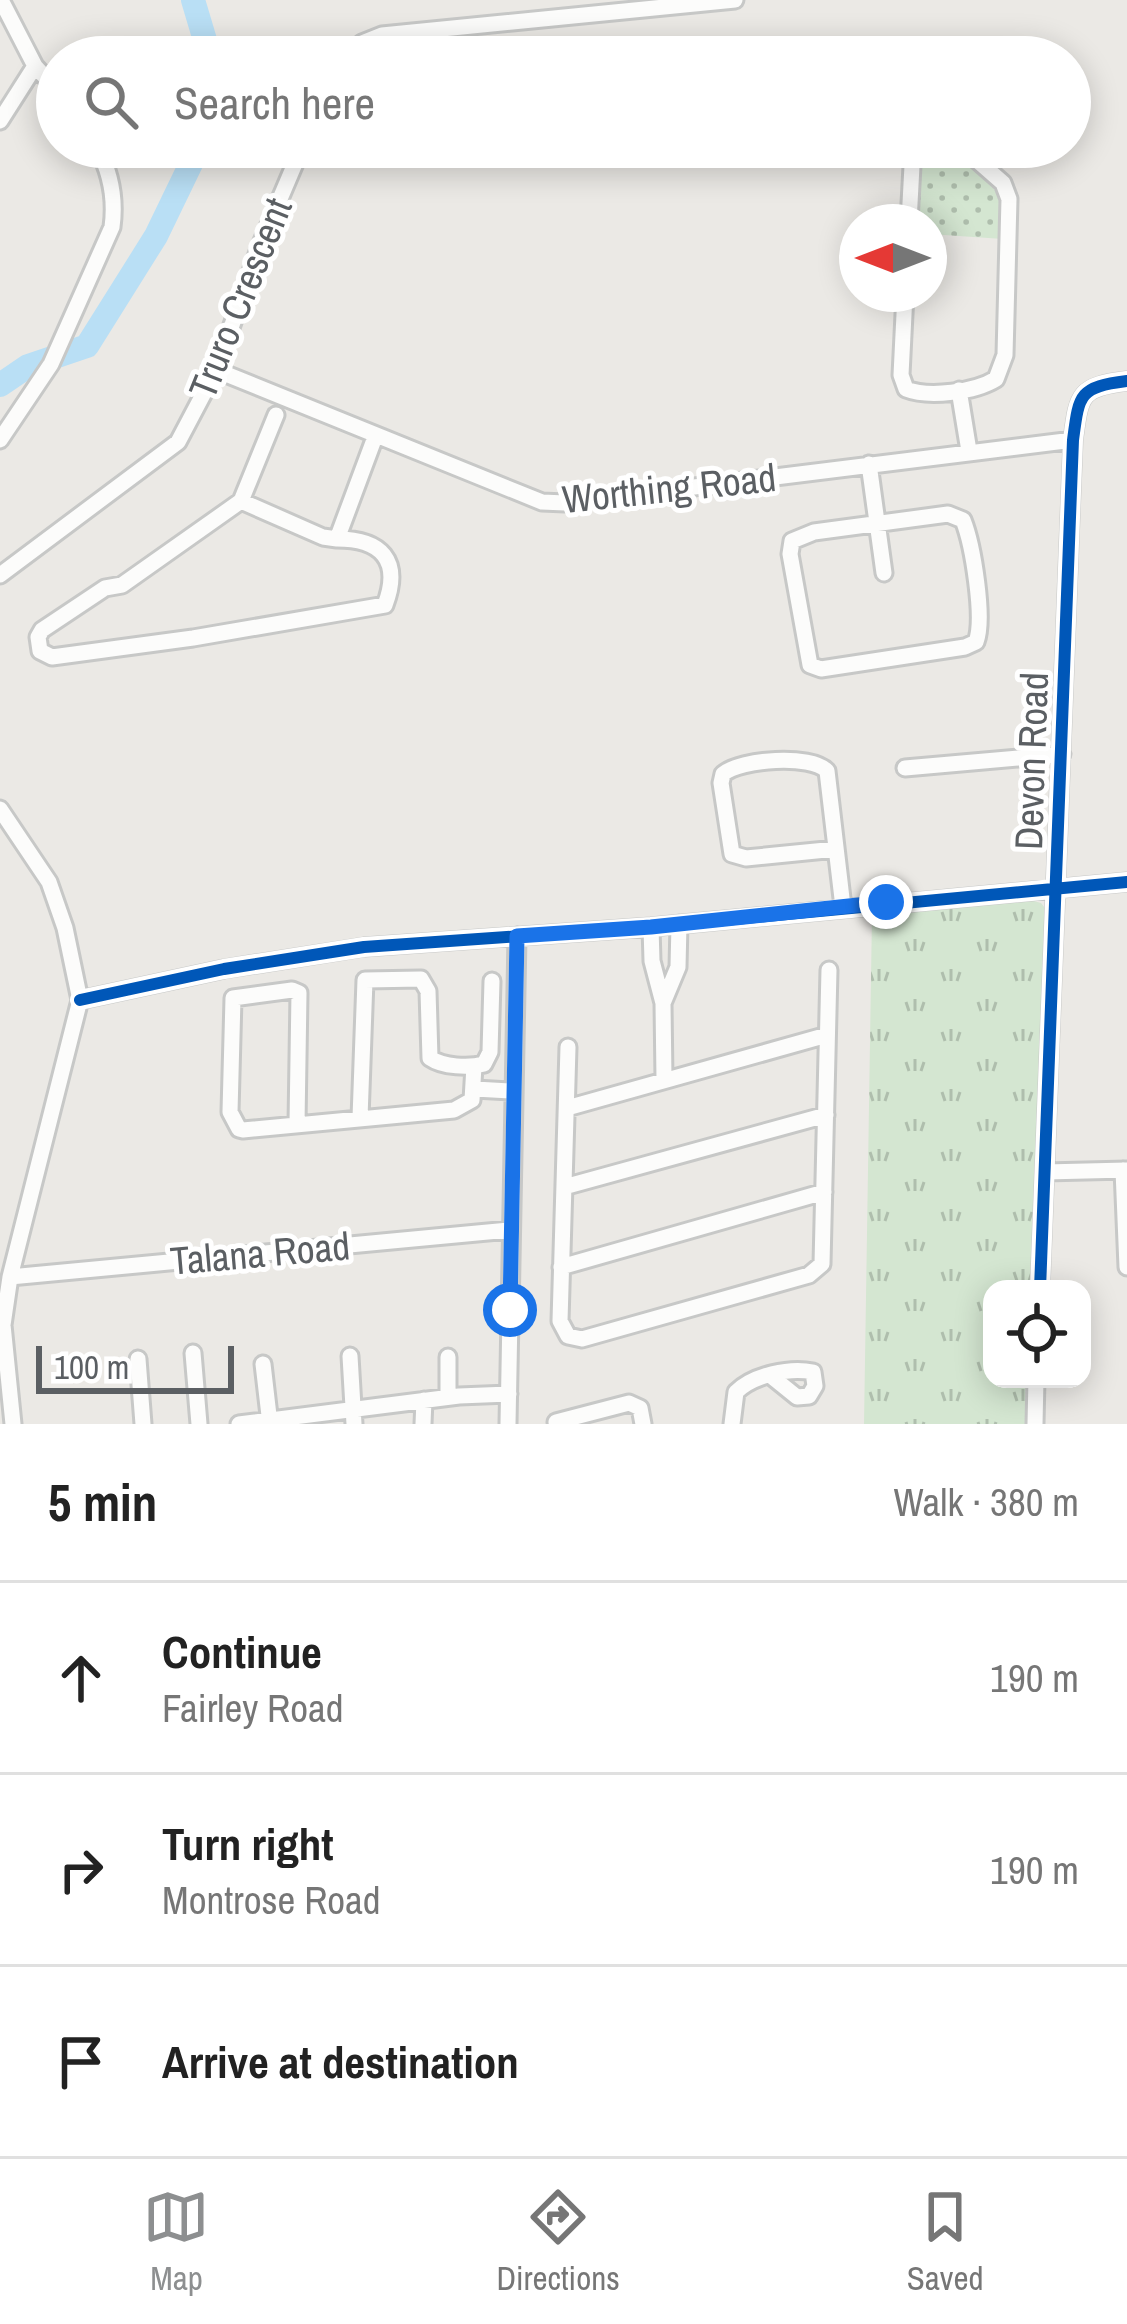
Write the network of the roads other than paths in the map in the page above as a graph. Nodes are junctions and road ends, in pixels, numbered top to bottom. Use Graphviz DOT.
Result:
graph roads {
  1 [pos="1,0"];
  2 [pos="735,0"];
  3 [pos="582,8"];
  4 [pos="380,36"];
  5 [pos="35,66"];
  6 [pos="0,121"];
  7 [pos="106,168"];
  8 [pos="293,168"];
  9 [pos="912,168"];
  10 [pos="986,168"];
  11 [pos="910,204"];
  12 [pos="905,312"];
  13 [pos="216,370"];
  14 [pos="1127,381"];
  15 [pos="959,390"];
  16 [pos="276,415"];
  17 [pos="375,437"];
  18 [pos="0,440"];
  19 [pos="1073,440"];
  20 [pos="969,451"];
  21 [pos="869,464"];
  22 [pos="241,501"];
  23 [pos="879,523"];
  24 [pos="337,539"];
  25 [pos="884,573"];
  26 [pos="0,575"];
  27 [pos="1062,754"];
  28 [pos="905,769"];
  29 [pos="0,809"];
  30 [pos="836,849"];
  31 [pos="1127,882"];
  32 [pos="1057,886"];
  33 [pos="843,907"];
  34 [pos="679,924"];
  35 [pos="651,927"];
  36 [pos="517,936"];
  37 [pos="829,970"];
  38 [pos="492,981"];
  39 [pos="80,1000"];
  40 [pos="663,1003"];
  41 [pos="827,1035"];
  42 [pos="568,1047"];
  43 [pos="474,1066"];
  44 [pos="664,1079"];
  45 [pos="475,1090"];
  46 [pos="512,1091"];
  47 [pos="567,1108"];
  48 [pos="826,1115"];
  49 [pos="360,1118"];
  50 [pos="297,1124"];
  51 [pos="1125,1170"];
  52 [pos="1045,1172"];
  53 [pos="564,1187"];
  54 [pos="824,1192"];
  55 [pos="509,1230"];
  56 [pos="561,1267"];
  57 [pos="1127,1267"];
  58 [pos="10,1277"];
  59 [pos="1040,1280"];
  60 [pos="193,1352"];
  61 [pos="350,1356"];
  62 [pos="448,1357"];
  63 [pos="138,1359"];
  64 [pos="263,1364"];
  65 [pos="771,1376"];
  66 [pos="1036,1388"];
  67 [pos="509,1394"];
  68 [pos="448,1397"];
  69 [pos="424,1400"];
  70 [pos="354,1417"];
  71 [pos="269,1422"];
  72 [pos="556,1422"];
  73 [pos="13,1424"];
  74 [pos="143,1424"];
  75 [pos="199,1424"];
  76 [pos="238,1424"];
  77 [pos="423,1424"];
  78 [pos="508,1424"];
  79 [pos="643,1424"];
  80 [pos="732,1424"];
  81 [pos="1035,1424"];
  1 -- 5 [label="street"];
  2 -- 3 [label="street"];
  3 -- 4 [label="street"];
  5 -- 6 [label="street"];
  7 -- 18 [label="street"];
  8 -- 13 [label="street, Truro Crescent"];
  9 -- 11 [label="street"];
  10 -- 15 [label="street"];
  12 -- 15 [label="street"];
  13 -- 17 [label="street, Worthing Road"];
  13 -- 26 [label="street, Truro Crescent"];
  14 -- 19 [label="street, Devon Road"];
  15 -- 20 [label="street"];
  16 -- 22 [label="street"];
  17 -- 21 [label="street, Worthing Road"];
  17 -- 24 [label="street"];
  19 -- 20 [label="street, Worthing Road"];
  19 -- 27 [label="street, Devon Road"];
  20 -- 21 [label="street, Worthing Road"];
  21 -- 23 [label="street"];
  22 -- 24 [label="street"];
  22 -- 24 [label="street"];
  23 -- 23 [label="street"];
  23 -- 25 [label="street"];
  27 -- 28 [label="street"];
  27 -- 32 [label="street, Devon Road"];
  29 -- 39 [label="street"];
  30 -- 30 [label="street"];
  30 -- 33 [label="street"];
  31 -- 32 [label="street"];
  32 -- 33 [label="street"];
  32 -- 52 [label="street, Devon Road"];
  33 -- 34 [label="street"];
  34 -- 35 [label="street"];
  34 -- 40 [label="street"];
  35 -- 36 [label="street"];
  35 -- 40 [label="street"];
  36 -- 39 [label="street"];
  36 -- 46 [label="street"];
  37 -- 41 [label="street"];
  38 -- 43 [label="street"];
  39 -- 58 [label="street"];
  40 -- 44 [label="street"];
  41 -- 44 [label="street"];
  41 -- 48 [label="street"];
  42 -- 47 [label="street"];
  43 -- 45 [label="street"];
  43 -- 49 [label="street"];
  44 -- 47 [label="street"];
  45 -- 46 [label="street"];
  45 -- 49 [label="street"];
  46 -- 55 [label="street"];
  47 -- 53 [label="street"];
  48 -- 53 [label="street"];
  48 -- 54 [label="street"];
  49 -- 50 [label="street"];
  50 -- 50 [label="street"];
  51 -- 52 [label="street"];
  51 -- 57 [label="street"];
  52 -- 59 [label="street, Devon Road"];
  53 -- 56 [label="street"];
  54 -- 56 [label="street"];
  54 -- 56 [label="street"];
  55 -- 58 [label="street, Talana Road"];
  55 -- 67 [label="street"];
  58 -- 73 [label="street"];
  60 -- 75 [label="street"];
  61 -- 70 [label="street"];
  62 -- 68 [label="street"];
  63 -- 74 [label="street"];
  64 -- 71 [label="street"];
  65 -- 80 [label="street"];
  66 -- 81 [label="street"];
  67 -- 68 [label="street"];
  67 -- 78 [label="street"];
  68 -- 69 [label="street"];
  69 -- 70 [label="street"];
  69 -- 77 [label="street"];
  70 -- 71 [label="street"];
  71 -- 76 [label="street"];
  72 -- 79 [label="street"];
}
